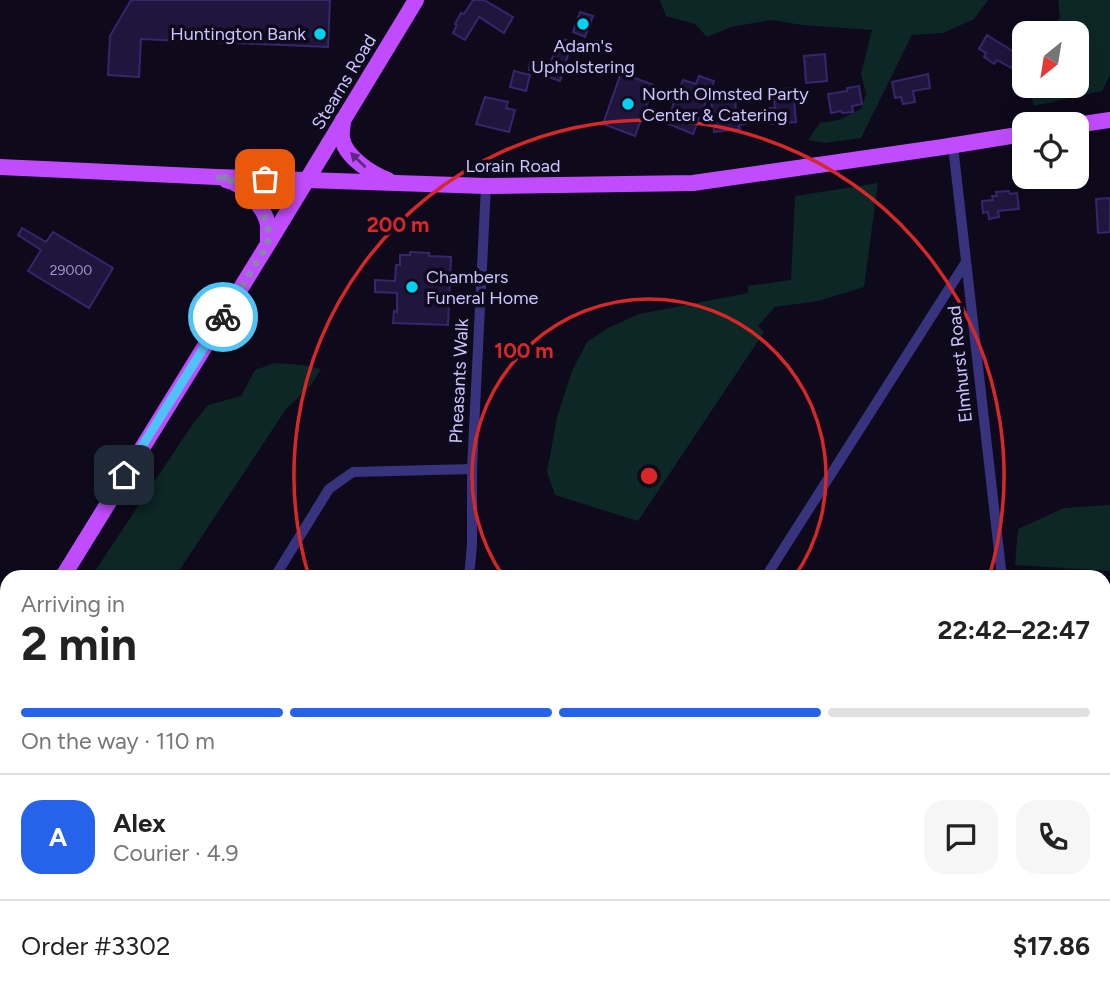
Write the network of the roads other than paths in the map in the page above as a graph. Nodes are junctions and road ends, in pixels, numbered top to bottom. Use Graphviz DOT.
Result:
graph roads {
  1 [pos="416,0"];
  2 [pos="343,120"];
  3 [pos="1110,120"];
  4 [pos="1089,123"];
  5 [pos="1012,136"];
  6 [pos="953,146"];
  7 [pos="0,167"];
  8 [pos="216,177"];
  9 [pos="306,181"];
  10 [pos="397,184"];
  11 [pos="486,186"];
  12 [pos="268,244"];
  13 [pos="966,262"];
  14 [pos="472,469"];
  15 [pos="67,570"];
  16 [pos="279,570"];
  17 [pos="470,570"];
  18 [pos="770,570"];
  19 [pos="1001,570"];
  1 -- 2 [label="main road, Stearns Road"];
  2 -- 9 [label="main road, Stearns Road"];
  10 -- 2 [label="main road, one-way"];
  3 -- 4 [label="main road"];
  5 -- 6 [label="main road, Lorain Road"];
  6 -- 11 [label="main road, Lorain Road"];
  6 -- 13 [label="street, Elmhurst Road"];
  7 -- 8 [label="main road, Lorain Road"];
  8 -- 9 [label="main road, Lorain Road"];
  8 -- 12 [label="main road"];
  9 -- 10 [label="main road, Lorain Road"];
  9 -- 12 [label="main road, Stearns Road"];
  10 -- 11 [label="main road, Lorain Road"];
  11 -- 14 [label="street, Pheasants Walk"];
  12 -- 15 [label="main road, Stearns Road"];
  13 -- 18 [label="street"];
  13 -- 19 [label="street, Elmhurst Road"];
  14 -- 16 [label="street"];
  14 -- 17 [label="street, Pheasants Walk"];
}
